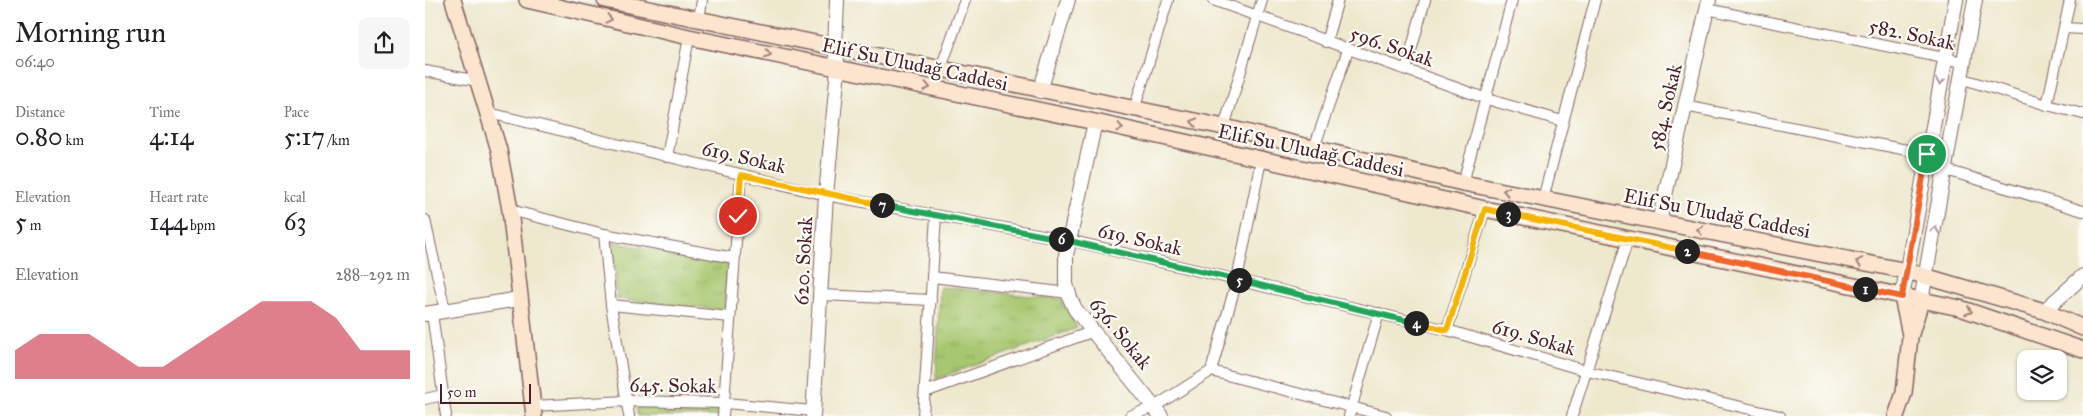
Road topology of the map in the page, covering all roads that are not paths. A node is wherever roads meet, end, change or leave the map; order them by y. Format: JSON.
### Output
{"nodes":[{"id":1,"x":453,"y":0,"type":"edge"},
{"id":2,"x":527,"y":0,"type":"edge"},
{"id":3,"x":605,"y":0,"type":"edge"},
{"id":4,"x":702,"y":0,"type":"edge"},
{"id":5,"x":837,"y":0,"type":"edge"},
{"id":6,"x":1068,"y":0,"type":"edge"},
{"id":7,"x":1168,"y":0,"type":"edge"},
{"id":8,"x":1213,"y":0,"type":"edge"},
{"id":9,"x":1262,"y":0,"type":"edge"},
{"id":10,"x":1337,"y":0,"type":"edge"},
{"id":11,"x":1425,"y":0,"type":"edge"},
{"id":12,"x":1512,"y":0,"type":"edge"},
{"id":13,"x":1595,"y":0,"type":"edge"},
{"id":14,"x":1956,"y":0,"type":"edge"},
{"id":15,"x":1975,"y":0,"type":"edge"},
{"id":16,"x":2070,"y":0,"type":"edge"},
{"id":17,"x":961,"y":1,"type":"edge"},
{"id":18,"x":1708,"y":5,"type":"edge"},
{"id":19,"x":1259,"y":17,"type":"junction"},
{"id":20,"x":699,"y":19,"type":"junction"},
{"id":21,"x":2064,"y":28,"type":"junction"},
{"id":22,"x":2083,"y":28,"type":"edge"},
{"id":23,"x":689,"y":37,"type":"junction"},
{"id":24,"x":1326,"y":42,"type":"junction"},
{"id":25,"x":835,"y":48,"type":"junction"},
{"id":26,"x":1348,"y":50,"type":"junction"},
{"id":27,"x":1944,"y":58,"type":"junction"},
{"id":28,"x":1963,"y":62,"type":"junction"},
{"id":29,"x":941,"y":68,"type":"junction"},
{"id":30,"x":838,"y":69,"type":"junction"},
{"id":31,"x":1406,"y":69,"type":"junction"},
{"id":32,"x":425,"y":71,"type":"edge"},
{"id":33,"x":1960,"y":78,"type":"junction"},
{"id":34,"x":478,"y":81,"type":"junction"},
{"id":35,"x":1041,"y":91,"type":"junction"},
{"id":36,"x":1487,"y":99,"type":"junction"},
{"id":37,"x":2047,"y":105,"type":"junction"},
{"id":38,"x":1685,"y":106,"type":"junction"},
{"id":39,"x":1134,"y":110,"type":"junction"},
{"id":40,"x":489,"y":113,"type":"junction"},
{"id":41,"x":2083,"y":114,"type":"edge"},
{"id":42,"x":1562,"y":121,"type":"junction"},
{"id":43,"x":1095,"y":122,"type":"junction"},
{"id":44,"x":1224,"y":128,"type":"junction"},
{"id":45,"x":1314,"y":148,"type":"junction"},
{"id":46,"x":1927,"y":154,"type":"junction"},
{"id":47,"x":667,"y":157,"type":"junction"},
{"id":48,"x":1261,"y":160,"type":"junction"},
{"id":49,"x":1946,"y":170,"type":"junction"},
{"id":50,"x":741,"y":175,"type":"junction"},
{"id":51,"x":1463,"y":183,"type":"junction"},
{"id":52,"x":827,"y":195,"type":"junction"},
{"id":53,"x":1543,"y":199,"type":"junction"},
{"id":54,"x":1485,"y":209,"type":"junction"},
{"id":55,"x":510,"y":210,"type":"junction"},
{"id":56,"x":2083,"y":211,"type":"edge"},
{"id":57,"x":936,"y":216,"type":"junction"},
{"id":58,"x":425,"y":220,"type":"edge"},
{"id":59,"x":1659,"y":222,"type":"junction"},
{"id":60,"x":604,"y":234,"type":"junction"},
{"id":61,"x":1628,"y":238,"type":"junction"},
{"id":62,"x":1069,"y":240,"type":"junction"},
{"id":63,"x":734,"y":258,"type":"junction"},
{"id":64,"x":1907,"y":271,"type":"junction"},
{"id":65,"x":2083,"y":276,"type":"edge"},
{"id":66,"x":932,"y":278,"type":"junction"},
{"id":67,"x":1926,"y":278,"type":"junction"},
{"id":68,"x":1237,"y":280,"type":"junction"},
{"id":69,"x":1069,"y":294,"type":"junction"},
{"id":70,"x":821,"y":295,"type":"junction"},
{"id":71,"x":1902,"y":297,"type":"junction"},
{"id":72,"x":519,"y":299,"type":"junction"},
{"id":73,"x":931,"y":300,"type":"junction"},
{"id":74,"x":1921,"y":301,"type":"junction"},
{"id":75,"x":611,"y":305,"type":"junction"},
{"id":76,"x":2044,"y":311,"type":"junction"},
{"id":77,"x":434,"y":312,"type":"edge"},
{"id":78,"x":1379,"y":314,"type":"junction"},
{"id":79,"x":730,"y":317,"type":"junction"},
{"id":80,"x":2083,"y":328,"type":"edge"},
{"id":81,"x":1447,"y":330,"type":"junction"},
{"id":82,"x":1093,"y":331,"type":"junction"},
{"id":83,"x":1910,"y":336,"type":"junction"},
{"id":84,"x":2083,"y":350,"type":"edge"},
{"id":85,"x":1211,"y":371,"type":"junction"},
{"id":86,"x":1587,"y":371,"type":"junction"},
{"id":87,"x":925,"y":392,"type":"junction"},
{"id":88,"x":443,"y":395,"type":"junction"},
{"id":89,"x":425,"y":399,"type":"edge"},
{"id":90,"x":627,"y":400,"type":"junction"},
{"id":91,"x":725,"y":403,"type":"junction"},
{"id":92,"x":533,"y":411,"type":"edge"},
{"id":93,"x":1158,"y":411,"type":"edge"},
{"id":94,"x":1350,"y":412,"type":"edge"},
{"id":95,"x":813,"y":414,"type":"edge"},
{"id":96,"x":445,"y":416,"type":"edge"},
{"id":97,"x":629,"y":416,"type":"edge"},
{"id":98,"x":723,"y":416,"type":"edge"},
{"id":99,"x":923,"y":416,"type":"edge"},
{"id":100,"x":1130,"y":416,"type":"edge"},
{"id":101,"x":1386,"y":416,"type":"edge"},
{"id":102,"x":1572,"y":416,"type":"edge"},
{"id":103,"x":1780,"y":416,"type":"edge"},
{"id":104,"x":1896,"y":416,"type":"edge"}],
"edges":[{"from":1,"to":34,"type":"main road"},
{"from":2,"to":23,"type":"main road","name":"Elif Su Uludağ Caddesi","one_way":true},
{"from":3,"to":20,"type":"main road","name":"Elif Su Uludağ Caddesi"},
{"from":4,"to":20,"type":"street"},
{"from":5,"to":25,"type":"street","name":"620. Sokak"},
{"from":6,"to":35,"type":"street"},
{"from":7,"to":39,"type":"street"},
{"from":8,"to":19,"type":"street","name":"596. Sokak"},
{"from":9,"to":19,"type":"street"},
{"from":10,"to":24,"type":"street"},
{"from":11,"to":31,"type":"street"},
{"from":12,"to":36,"type":"street"},
{"from":13,"to":42,"type":"street"},
{"from":14,"to":27,"type":"street"},
{"from":15,"to":28,"type":"street"},
{"from":16,"to":21,"type":"street"},
{"from":17,"to":29,"type":"street"},
{"from":18,"to":27,"type":"street","name":"582. Sokak"},
{"from":18,"to":38,"type":"street","name":"584. Sokak"},
{"from":19,"to":24,"type":"street","name":"596. Sokak"},
{"from":19,"to":44,"type":"street"},
{"from":20,"to":25,"type":"main road","name":"Elif Su Uludağ Caddesi"},
{"from":21,"to":22,"type":"street"},
{"from":21,"to":37,"type":"street"},
{"from":23,"to":30,"type":"main road","name":"Elif Su Uludağ Caddesi","one_way":true},
{"from":23,"to":47,"type":"street"},
{"from":24,"to":26,"type":"street","name":"596. Sokak"},
{"from":25,"to":29,"type":"main road","name":"Elif Su Uludağ Caddesi"},
{"from":25,"to":30,"type":"street","name":"620. Sokak"},
{"from":26,"to":31,"type":"street","name":"596. Sokak"},
{"from":26,"to":45,"type":"street"},
{"from":27,"to":28,"type":"street","name":"582. Sokak"},
{"from":27,"to":46,"type":"street","one_way":true},
{"from":28,"to":33,"type":"street"},
{"from":29,"to":35,"type":"main road","name":"Elif Su Uludağ Caddesi"},
{"from":30,"to":43,"type":"main road","name":"Elif Su Uludağ Caddesi","one_way":true},
{"from":30,"to":52,"type":"street","name":"620. Sokak"},
{"from":31,"to":36,"type":"street","name":"596. Sokak"},
{"from":32,"to":34,"type":"street"},
{"from":33,"to":37,"type":"street"},
{"from":33,"to":49,"type":"street"},
{"from":34,"to":40,"type":"main road"},
{"from":35,"to":39,"type":"main road","name":"Elif Su Uludağ Caddesi"},
{"from":36,"to":42,"type":"street","name":"596. Sokak"},
{"from":36,"to":51,"type":"street"},
{"from":37,"to":41,"type":"street"},
{"from":38,"to":46,"type":"street"},
{"from":38,"to":59,"type":"street","name":"584. Sokak"},
{"from":44,"to":39,"type":"main road","name":"Elif Su Uludağ Caddesi","one_way":true},
{"from":40,"to":47,"type":"street","name":"619. Sokak"},
{"from":40,"to":55,"type":"main road"},
{"from":42,"to":53,"type":"street"},
{"from":43,"to":48,"type":"main road","name":"Elif Su Uludağ Caddesi","one_way":true},
{"from":43,"to":62,"type":"street","name":"636. Sokak"},
{"from":44,"to":45,"type":"main road","name":"Elif Su Uludağ Caddesi"},
{"from":45,"to":51,"type":"main road","name":"Elif Su Uludağ Caddesi"},
{"from":46,"to":64,"type":"street"},
{"from":47,"to":50,"type":"street","name":"619. Sokak"},
{"from":48,"to":54,"type":"main road","name":"Elif Su Uludağ Caddesi"},
{"from":48,"to":68,"type":"street"},
{"from":49,"to":56,"type":"street"},
{"from":67,"to":49,"type":"street","one_way":true},
{"from":50,"to":52,"type":"street","name":"619. Sokak"},
{"from":50,"to":63,"type":"street"},
{"from":53,"to":51,"type":"main road","name":"Elif Su Uludağ Caddesi","one_way":true},
{"from":52,"to":57,"type":"street","name":"619. Sokak"},
{"from":52,"to":70,"type":"street","name":"620. Sokak"},
{"from":53,"to":59,"type":"main road","name":"Elif Su Uludağ Caddesi"},
{"from":54,"to":61,"type":"main road","name":"Elif Su Uludağ Caddesi"},
{"from":54,"to":81,"type":"street"},
{"from":55,"to":60,"type":"street"},
{"from":55,"to":72,"type":"main road"},
{"from":57,"to":62,"type":"street","name":"619. Sokak"},
{"from":57,"to":66,"type":"street"},
{"from":58,"to":77,"type":"street"},
{"from":64,"to":59,"type":"main road","name":"Elif Su Uludağ Caddesi","one_way":true},
{"from":60,"to":63,"type":"street"},
{"from":60,"to":75,"type":"street"},
{"from":61,"to":71,"type":"main road","name":"Elif Su Uludağ Caddesi"},
{"from":61,"to":86,"type":"street"},
{"from":62,"to":68,"type":"street","name":"619. Sokak"},
{"from":62,"to":69,"type":"street","name":"636. Sokak"},
{"from":63,"to":79,"type":"street"},
{"from":64,"to":67,"type":"main road","name":"Elif Su Uludağ Caddesi"},
{"from":64,"to":71,"type":"street"},
{"from":65,"to":76,"type":"street"},
{"from":66,"to":69,"type":"street"},
{"from":66,"to":73,"type":"street"},
{"from":67,"to":74,"type":"street"},
{"from":67,"to":76,"type":"main road","name":"Elif Su Uludağ Caddesi"},
{"from":68,"to":78,"type":"street","name":"619. Sokak"},
{"from":68,"to":85,"type":"street"},
{"from":69,"to":82,"type":"street","name":"636. Sokak"},
{"from":70,"to":73,"type":"street"},
{"from":70,"to":95,"type":"street","name":"620. Sokak"},
{"from":71,"to":74,"type":"main road","name":"Elif Su Uludağ Caddesi"},
{"from":71,"to":83,"type":"main road"},
{"from":72,"to":77,"type":"street"},
{"from":72,"to":92,"type":"main road"},
{"from":73,"to":87,"type":"street"},
{"from":74,"to":83,"type":"main road"},
{"from":74,"to":84,"type":"main road","name":"Elif Su Uludağ Caddesi","one_way":true},
{"from":75,"to":79,"type":"street"},
{"from":75,"to":90,"type":"street"},
{"from":76,"to":80,"type":"main road","name":"Elif Su Uludağ Caddesi"},
{"from":77,"to":88,"type":"street"},
{"from":78,"to":81,"type":"street","name":"619. Sokak"},
{"from":78,"to":94,"type":"street"},
{"from":79,"to":91,"type":"street"},
{"from":81,"to":86,"type":"street","name":"619. Sokak"},
{"from":82,"to":87,"type":"street"},
{"from":82,"to":93,"type":"street","name":"636. Sokak"},
{"from":83,"to":104,"type":"main road"},
{"from":85,"to":93,"type":"street"},
{"from":85,"to":94,"type":"street"},
{"from":86,"to":102,"type":"street"},
{"from":86,"to":103,"type":"street","name":"619. Sokak"},
{"from":87,"to":99,"type":"street"},
{"from":88,"to":89,"type":"street"},
{"from":88,"to":96,"type":"street"},
{"from":90,"to":91,"type":"street","name":"645. Sokak"},
{"from":90,"to":92,"type":"street","name":"645. Sokak"},
{"from":90,"to":97,"type":"street"},
{"from":91,"to":95,"type":"street","name":"645. Sokak"},
{"from":91,"to":98,"type":"street"},
{"from":93,"to":100,"type":"street"},
{"from":94,"to":101,"type":"street"}]}
